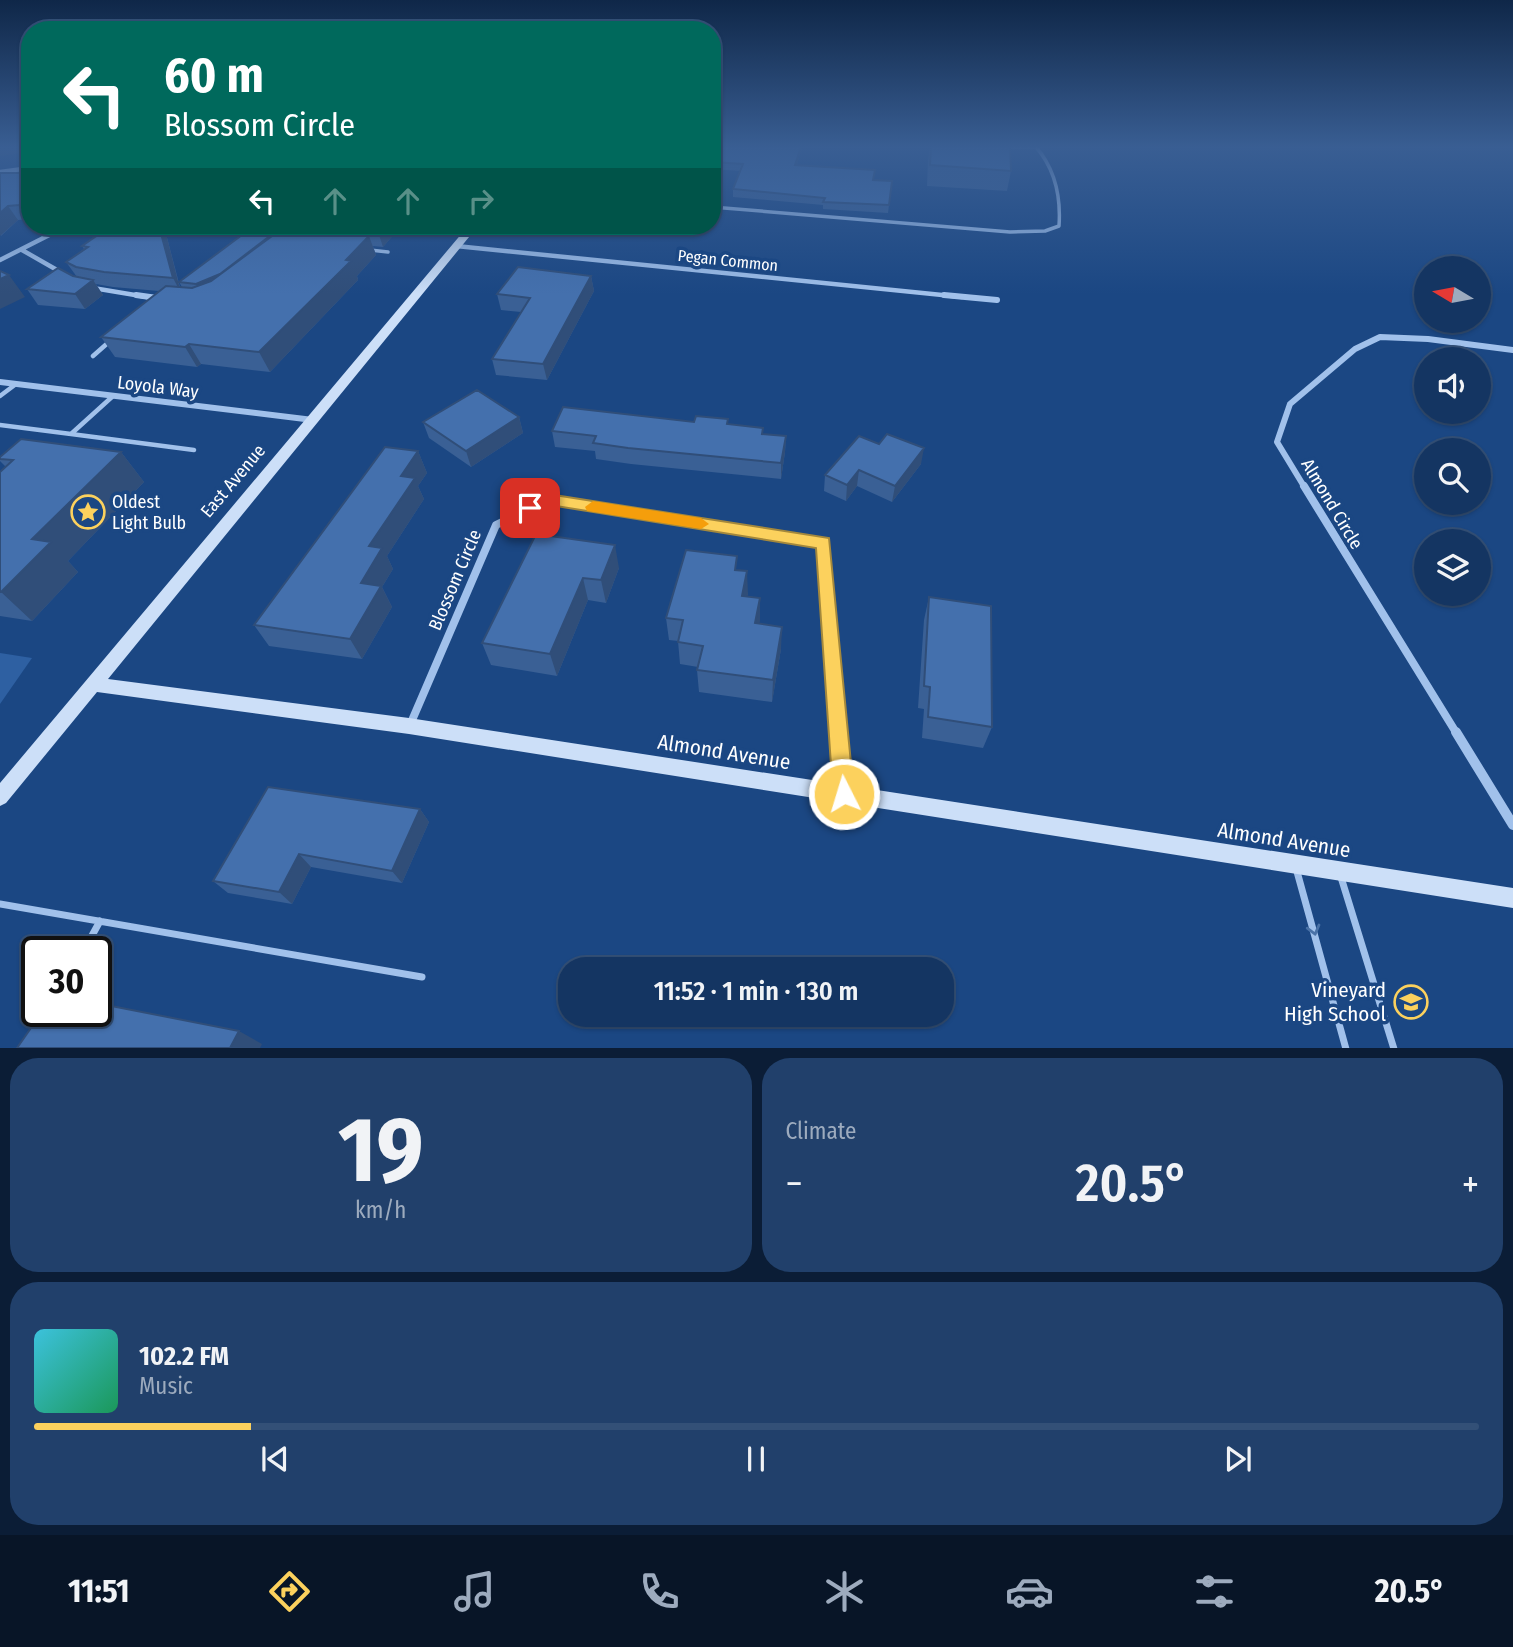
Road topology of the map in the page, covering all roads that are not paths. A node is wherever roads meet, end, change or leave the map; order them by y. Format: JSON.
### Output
{"nodes":[{"id":1,"x":1058,"y":196,"type":"edge"},
{"id":2,"x":721,"y":208,"type":"edge"},
{"id":3,"x":50,"y":235,"type":"edge"},
{"id":4,"x":298,"y":235,"type":"edge"},
{"id":5,"x":465,"y":235,"type":"edge"},
{"id":6,"x":289,"y":242,"type":"edge"},
{"id":7,"x":456,"y":246,"type":"junction"},
{"id":8,"x":22,"y":250,"type":"junction"},
{"id":9,"x":363,"y":250,"type":"edge"},
{"id":10,"x":388,"y":252,"type":"dead end"},
{"id":11,"x":0,"y":260,"type":"edge"},
{"id":12,"x":74,"y":280,"type":"edge"},
{"id":13,"x":84,"y":286,"type":"edge"},
{"id":14,"x":161,"y":299,"type":"joint"},
{"id":15,"x":997,"y":300,"type":"dead end"},
{"id":16,"x":151,"y":307,"type":"edge"},
{"id":17,"x":112,"y":340,"type":"edge"},
{"id":18,"x":1513,"y":350,"type":"edge"},
{"id":19,"x":93,"y":356,"type":"dead end"},
{"id":20,"x":0,"y":382,"type":"edge"},
{"id":21,"x":16,"y":384,"type":"junction"},
{"id":22,"x":0,"y":396,"type":"edge"},
{"id":23,"x":113,"y":396,"type":"junction"},
{"id":24,"x":313,"y":420,"type":"junction"},
{"id":25,"x":0,"y":425,"type":"edge"},
{"id":26,"x":71,"y":434,"type":"junction"},
{"id":27,"x":194,"y":450,"type":"dead end"},
{"id":28,"x":93,"y":684,"type":"junction"},
{"id":29,"x":410,"y":726,"type":"junction"},
{"id":30,"x":844,"y":794,"type":"junction"},
{"id":31,"x":0,"y":797,"type":"edge"},
{"id":32,"x":1513,"y":825,"type":"edge"},
{"id":33,"x":1295,"y":865,"type":"junction"},
{"id":34,"x":1339,"y":871,"type":"junction"},
{"id":35,"x":1513,"y":898,"type":"edge"},
{"id":36,"x":0,"y":904,"type":"edge"},
{"id":37,"x":100,"y":922,"type":"junction"},
{"id":38,"x":92,"y":936,"type":"edge"},
{"id":39,"x":422,"y":977,"type":"dead end"},
{"id":40,"x":1346,"y":1048,"type":"edge"},
{"id":41,"x":1394,"y":1048,"type":"edge"}],
"edges":[{"from":1,"to":2,"type":"lane"},
{"from":3,"to":8,"type":"street"},
{"from":4,"to":6,"type":"street"},
{"from":5,"to":7,"type":"street","name":"East Avenue"},
{"from":7,"to":15,"type":"street","name":"Pegan Common"},
{"from":7,"to":24,"type":"street","name":"East Avenue"},
{"from":8,"to":11,"type":"street"},
{"from":8,"to":12,"type":"street"},
{"from":9,"to":10,"type":"lane"},
{"from":13,"to":14,"type":"street"},
{"from":14,"to":16,"type":"lane"},
{"from":17,"to":19,"type":"lane"},
{"from":18,"to":32,"type":"street","name":"Almond Circle"},
{"from":20,"to":21,"type":"street","name":"Loyola Way"},
{"from":21,"to":22,"type":"lane"},
{"from":21,"to":23,"type":"street","name":"Loyola Way"},
{"from":23,"to":24,"type":"street","name":"Loyola Way"},
{"from":23,"to":26,"type":"lane"},
{"from":24,"to":28,"type":"street","name":"East Avenue"},
{"from":25,"to":26,"type":"lane"},
{"from":26,"to":27,"type":"lane"},
{"from":28,"to":29,"type":"street","name":"Almond Avenue"},
{"from":28,"to":31,"type":"street","name":"East Avenue"},
{"from":29,"to":30,"type":"street","name":"Almond Avenue"},
{"from":29,"to":30,"type":"street","name":"Blossom Circle"},
{"from":30,"to":33,"type":"street","name":"Almond Avenue"},
{"from":33,"to":34,"type":"street","name":"Almond Avenue"},
{"from":33,"to":40,"type":"lane","one_way":true},
{"from":34,"to":35,"type":"street","name":"Almond Avenue"},
{"from":34,"to":41,"type":"lane"},
{"from":36,"to":37,"type":"lane"},
{"from":37,"to":38,"type":"lane"},
{"from":37,"to":39,"type":"lane"}]}
